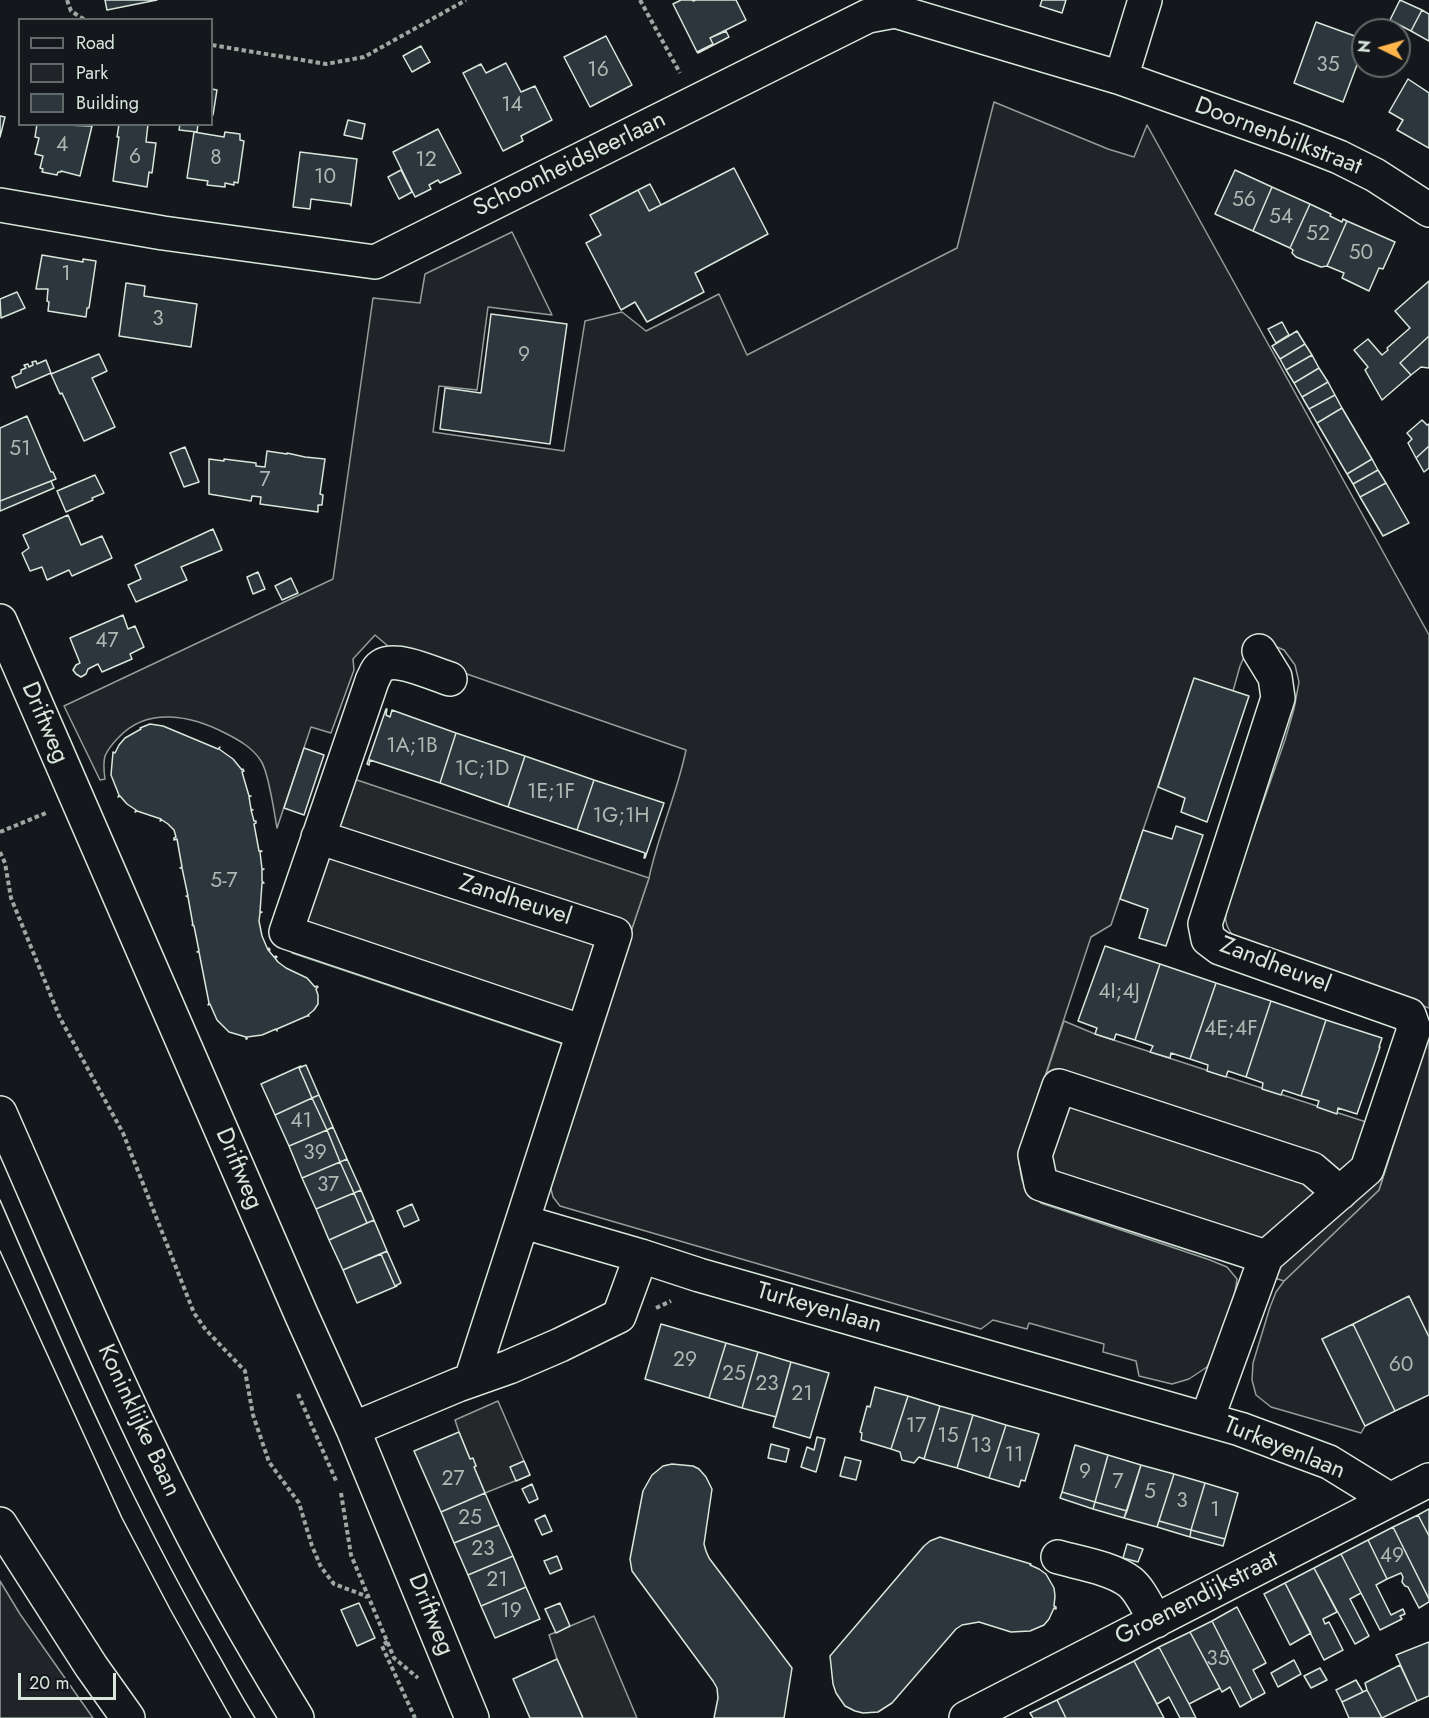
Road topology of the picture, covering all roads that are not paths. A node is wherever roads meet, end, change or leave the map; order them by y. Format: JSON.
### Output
{"nodes":[{"id":1,"x":1145,"y":0,"type":"edge"},
{"id":2,"x":1121,"y":78,"type":"junction"},
{"id":3,"x":0,"y":205,"type":"edge"},
{"id":4,"x":1429,"y":210,"type":"edge"},
{"id":5,"x":0,"y":621,"type":"edge"},
{"id":6,"x":1259,"y":651,"type":"dead end"},
{"id":7,"x":450,"y":679,"type":"dead end"},
{"id":8,"x":318,"y":837,"type":"junction"},
{"id":9,"x":584,"y":1032,"type":"junction"},
{"id":10,"x":0,"y":1113,"type":"edge"},
{"id":11,"x":1340,"y":1193,"type":"junction"},
{"id":12,"x":524,"y":1222,"type":"junction"},
{"id":13,"x":641,"y":1256,"type":"junction"},
{"id":14,"x":1266,"y":1257,"type":"junction"},
{"id":15,"x":471,"y":1380,"type":"junction"},
{"id":16,"x":1206,"y":1419,"type":"junction"},
{"id":17,"x":353,"y":1429,"type":"junction"},
{"id":18,"x":1429,"y":1480,"type":"edge"},
{"id":19,"x":1389,"y":1499,"type":"junction"},
{"id":20,"x":0,"y":1524,"type":"edge"},
{"id":21,"x":1058,"y":1557,"type":"dead end"},
{"id":22,"x":1156,"y":1622,"type":"junction"},
{"id":23,"x":129,"y":1718,"type":"edge"},
{"id":24,"x":297,"y":1718,"type":"edge"},
{"id":25,"x":472,"y":1718,"type":"edge"},
{"id":26,"x":966,"y":1718,"type":"edge"}],
"edges":[{"from":1,"to":2,"type":"street"},
{"from":2,"to":3,"type":"street","name":"Schoonheidsleerlaan"},
{"from":2,"to":4,"type":"street","name":"Doornenbilkstraat"},
{"from":5,"to":17,"type":"street","name":"Driftweg"},
{"from":6,"to":11,"type":"street","name":"Zandheuvel"},
{"from":7,"to":8,"type":"street"},
{"from":8,"to":9,"type":"street"},
{"from":8,"to":9,"type":"street","name":"Zandheuvel"},
{"from":9,"to":12,"type":"street","name":"Zandheuvel"},
{"from":10,"to":24,"type":"street","name":"Koninklijke Baan"},
{"from":11,"to":14,"type":"street","name":"Zandheuvel"},
{"from":11,"to":14,"type":"street"},
{"from":12,"to":13,"type":"street","name":"Turkeyenlaan"},
{"from":12,"to":15,"type":"street"},
{"from":13,"to":15,"type":"street"},
{"from":13,"to":16,"type":"street","name":"Turkeyenlaan"},
{"from":14,"to":16,"type":"street","name":"Zandheuvel"},
{"from":15,"to":17,"type":"street"},
{"from":16,"to":19,"type":"street","name":"Turkeyenlaan"},
{"from":17,"to":25,"type":"street","name":"Driftweg"},
{"from":18,"to":19,"type":"street","name":"Groenendijkstraat"},
{"from":19,"to":22,"type":"street","name":"Groenendijkstraat"},
{"from":20,"to":23,"type":"street"},
{"from":21,"to":22,"type":"street"},
{"from":22,"to":26,"type":"street","name":"Groenendijkstraat"}]}
